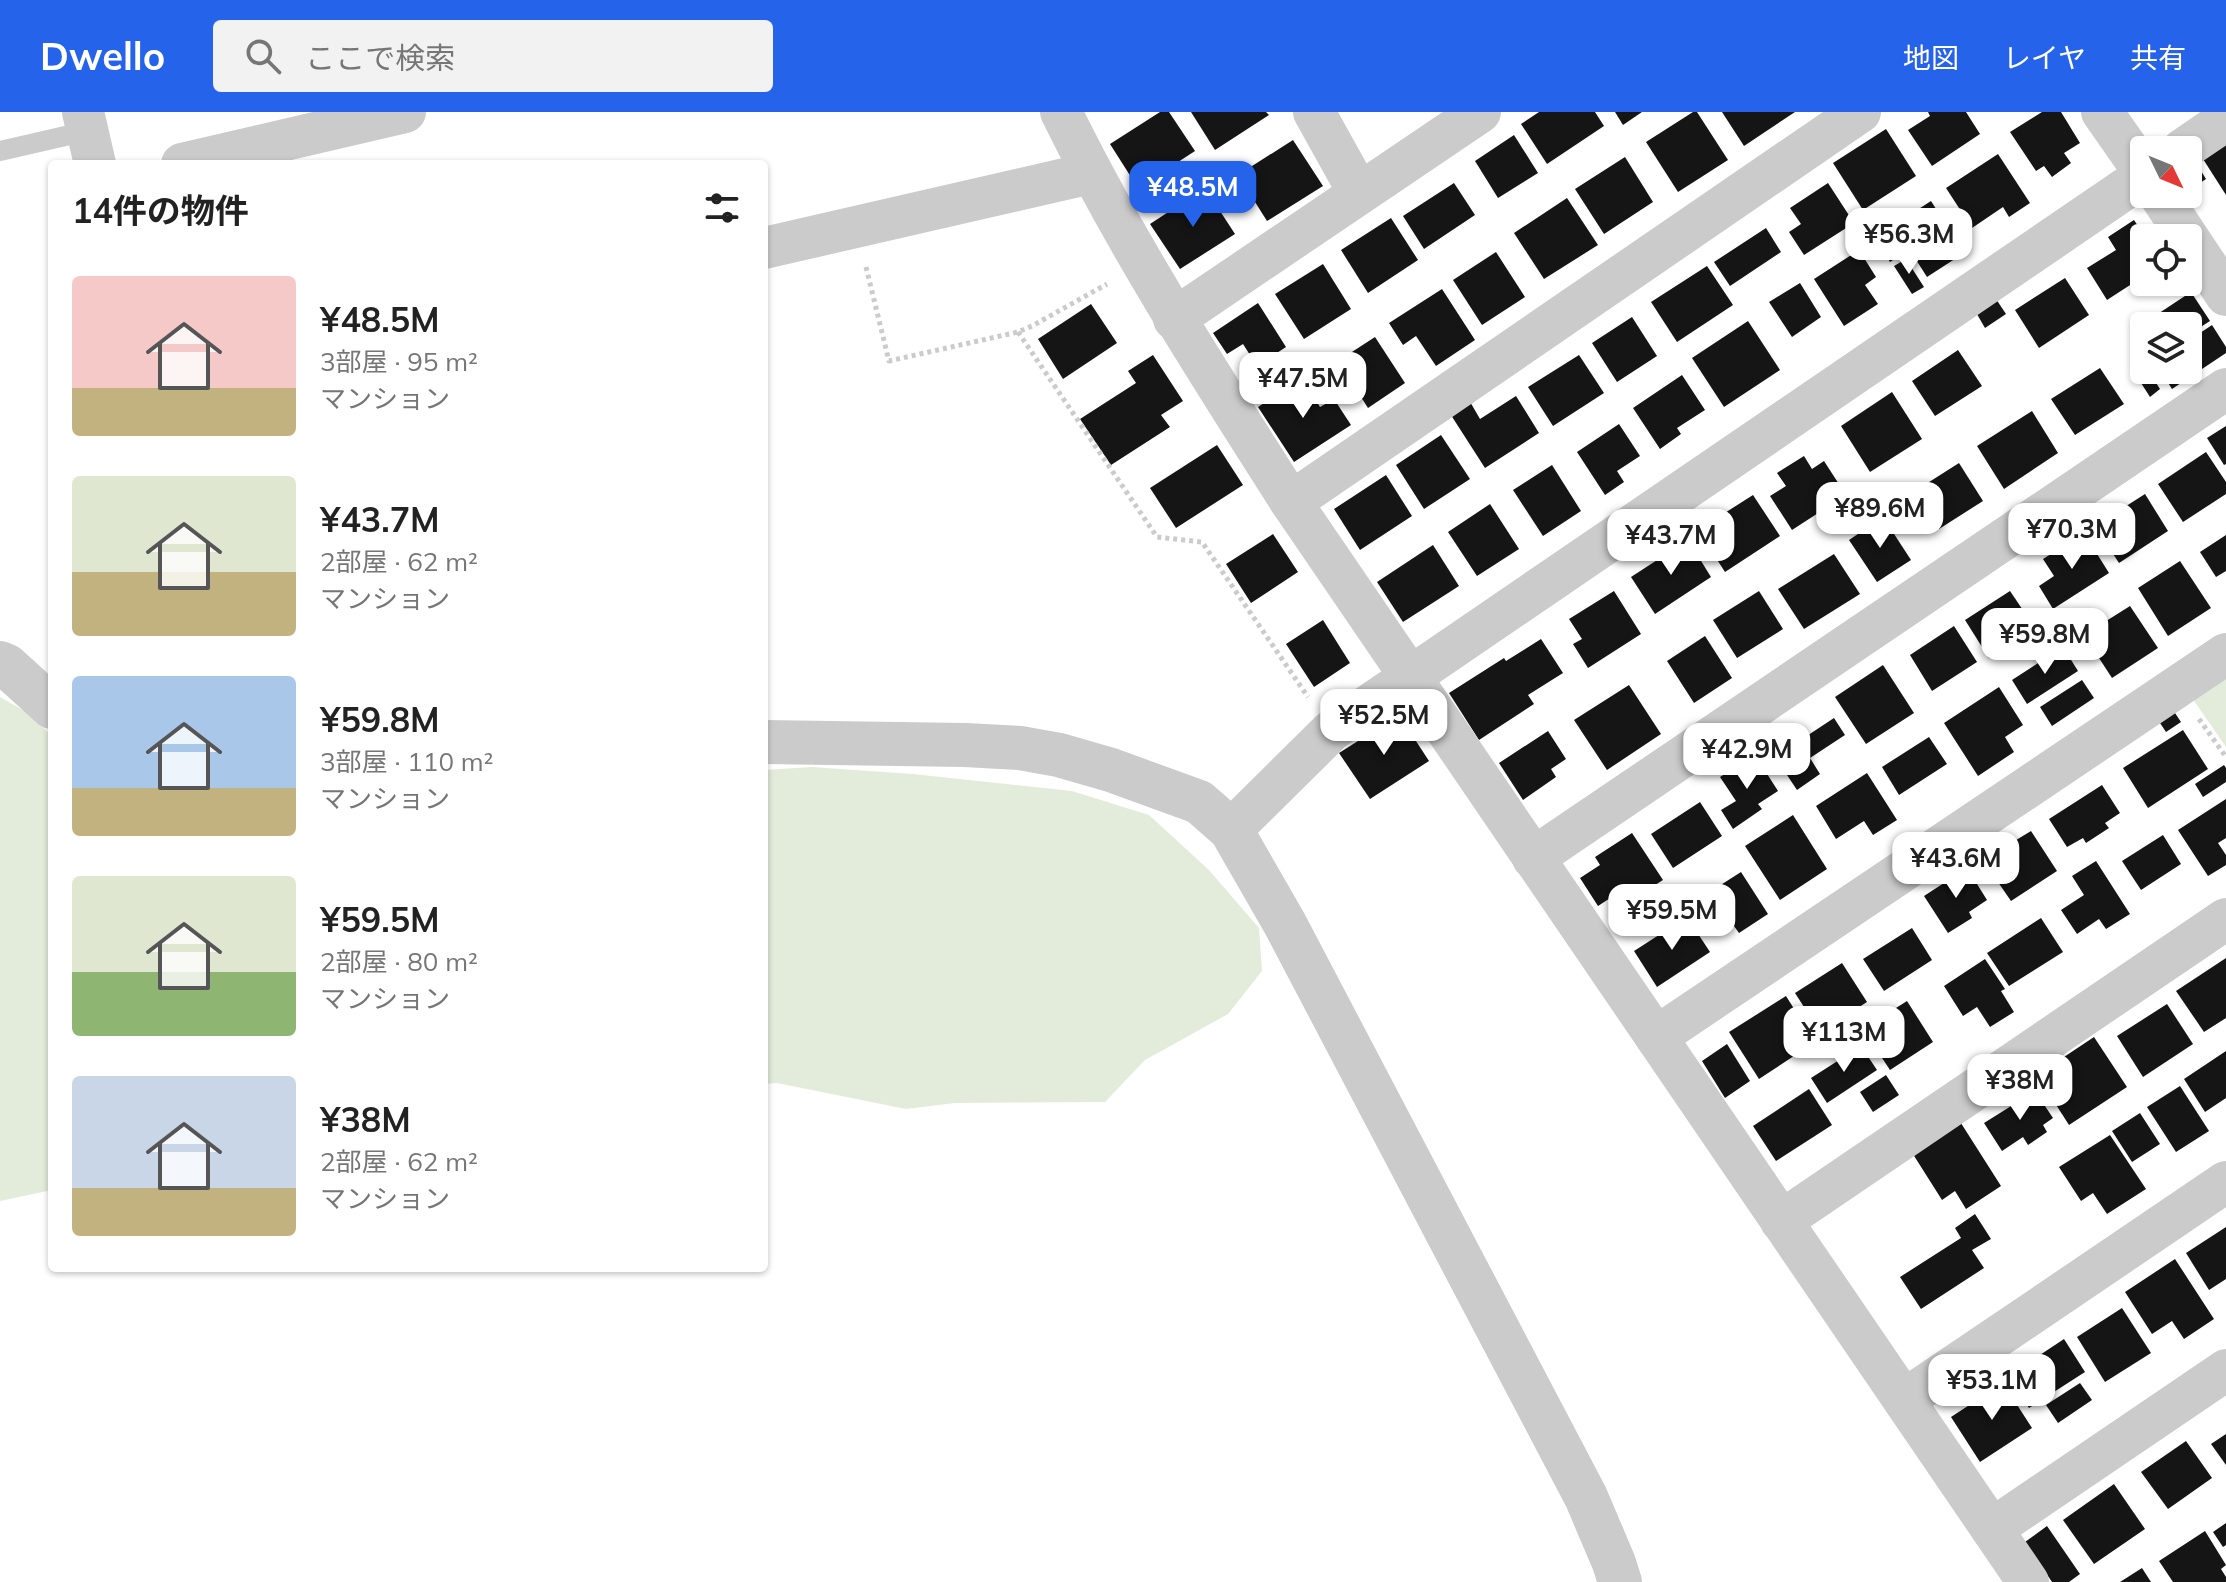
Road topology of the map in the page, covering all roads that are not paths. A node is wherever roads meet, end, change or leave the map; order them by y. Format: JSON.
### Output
{"nodes":[{"id":1,"x":405,"y":112,"type":"edge"},
{"id":2,"x":1061,"y":112,"type":"edge"},
{"id":3,"x":1314,"y":112,"type":"edge"},
{"id":4,"x":1480,"y":112,"type":"edge"},
{"id":5,"x":1860,"y":112,"type":"edge"},
{"id":6,"x":2102,"y":112,"type":"edge"},
{"id":7,"x":2226,"y":120,"type":"edge"},
{"id":8,"x":88,"y":136,"type":"edge"},
{"id":9,"x":2202,"y":136,"type":"edge"},
{"id":10,"x":0,"y":151,"type":"edge"},
{"id":11,"x":2130,"y":153,"type":"edge"},
{"id":12,"x":199,"y":160,"type":"edge"},
{"id":13,"x":1091,"y":173,"type":"junction"},
{"id":14,"x":2130,"y":184,"type":"edge"},
{"id":15,"x":1359,"y":193,"type":"junction"},
{"id":16,"x":2168,"y":208,"type":"edge"},
{"id":17,"x":768,"y":247,"type":"edge"},
{"id":18,"x":2226,"y":295,"type":"edge"},
{"id":19,"x":1174,"y":319,"type":"junction"},
{"id":20,"x":2226,"y":389,"type":"edge"},
{"id":21,"x":1291,"y":502,"type":"junction"},
{"id":22,"x":2226,"y":654,"type":"edge"},
{"id":23,"x":0,"y":663,"type":"edge"},
{"id":24,"x":1410,"y":677,"type":"junction"},
{"id":25,"x":48,"y":703,"type":"edge"},
{"id":26,"x":768,"y":742,"type":"edge"},
{"id":27,"x":1231,"y":830,"type":"junction"},
{"id":28,"x":1533,"y":858,"type":"junction"},
{"id":29,"x":2226,"y":919,"type":"edge"},
{"id":30,"x":1656,"y":1037,"type":"junction"},
{"id":31,"x":2226,"y":1182,"type":"edge"},
{"id":32,"x":1781,"y":1221,"type":"junction"},
{"id":33,"x":2226,"y":1370,"type":"edge"},
{"id":34,"x":1904,"y":1400,"type":"junction"},
{"id":35,"x":1992,"y":1529,"type":"junction"},
{"id":36,"x":1620,"y":1582,"type":"edge"},
{"id":37,"x":2028,"y":1582,"type":"edge"}],
"edges":[{"from":1,"to":12,"type":"street"},
{"from":2,"to":13,"type":"street"},
{"from":3,"to":15,"type":"street"},
{"from":4,"to":15,"type":"street"},
{"from":5,"to":21,"type":"street"},
{"from":6,"to":11,"type":"street"},
{"from":7,"to":9,"type":"street"},
{"from":8,"to":10,"type":"lane"},
{"from":13,"to":17,"type":"street"},
{"from":13,"to":19,"type":"street"},
{"from":14,"to":24,"type":"street"},
{"from":15,"to":19,"type":"street"},
{"from":16,"to":18,"type":"street"},
{"from":19,"to":21,"type":"street"},
{"from":20,"to":28,"type":"street"},
{"from":21,"to":24,"type":"street"},
{"from":22,"to":30,"type":"street"},
{"from":23,"to":25,"type":"street"},
{"from":24,"to":27,"type":"street"},
{"from":24,"to":28,"type":"street"},
{"from":26,"to":27,"type":"street"},
{"from":27,"to":36,"type":"street"},
{"from":28,"to":30,"type":"street"},
{"from":29,"to":32,"type":"street"},
{"from":30,"to":32,"type":"street"},
{"from":31,"to":34,"type":"street"},
{"from":32,"to":34,"type":"street"},
{"from":33,"to":35,"type":"street"},
{"from":34,"to":35,"type":"street"},
{"from":35,"to":37,"type":"street"}]}
